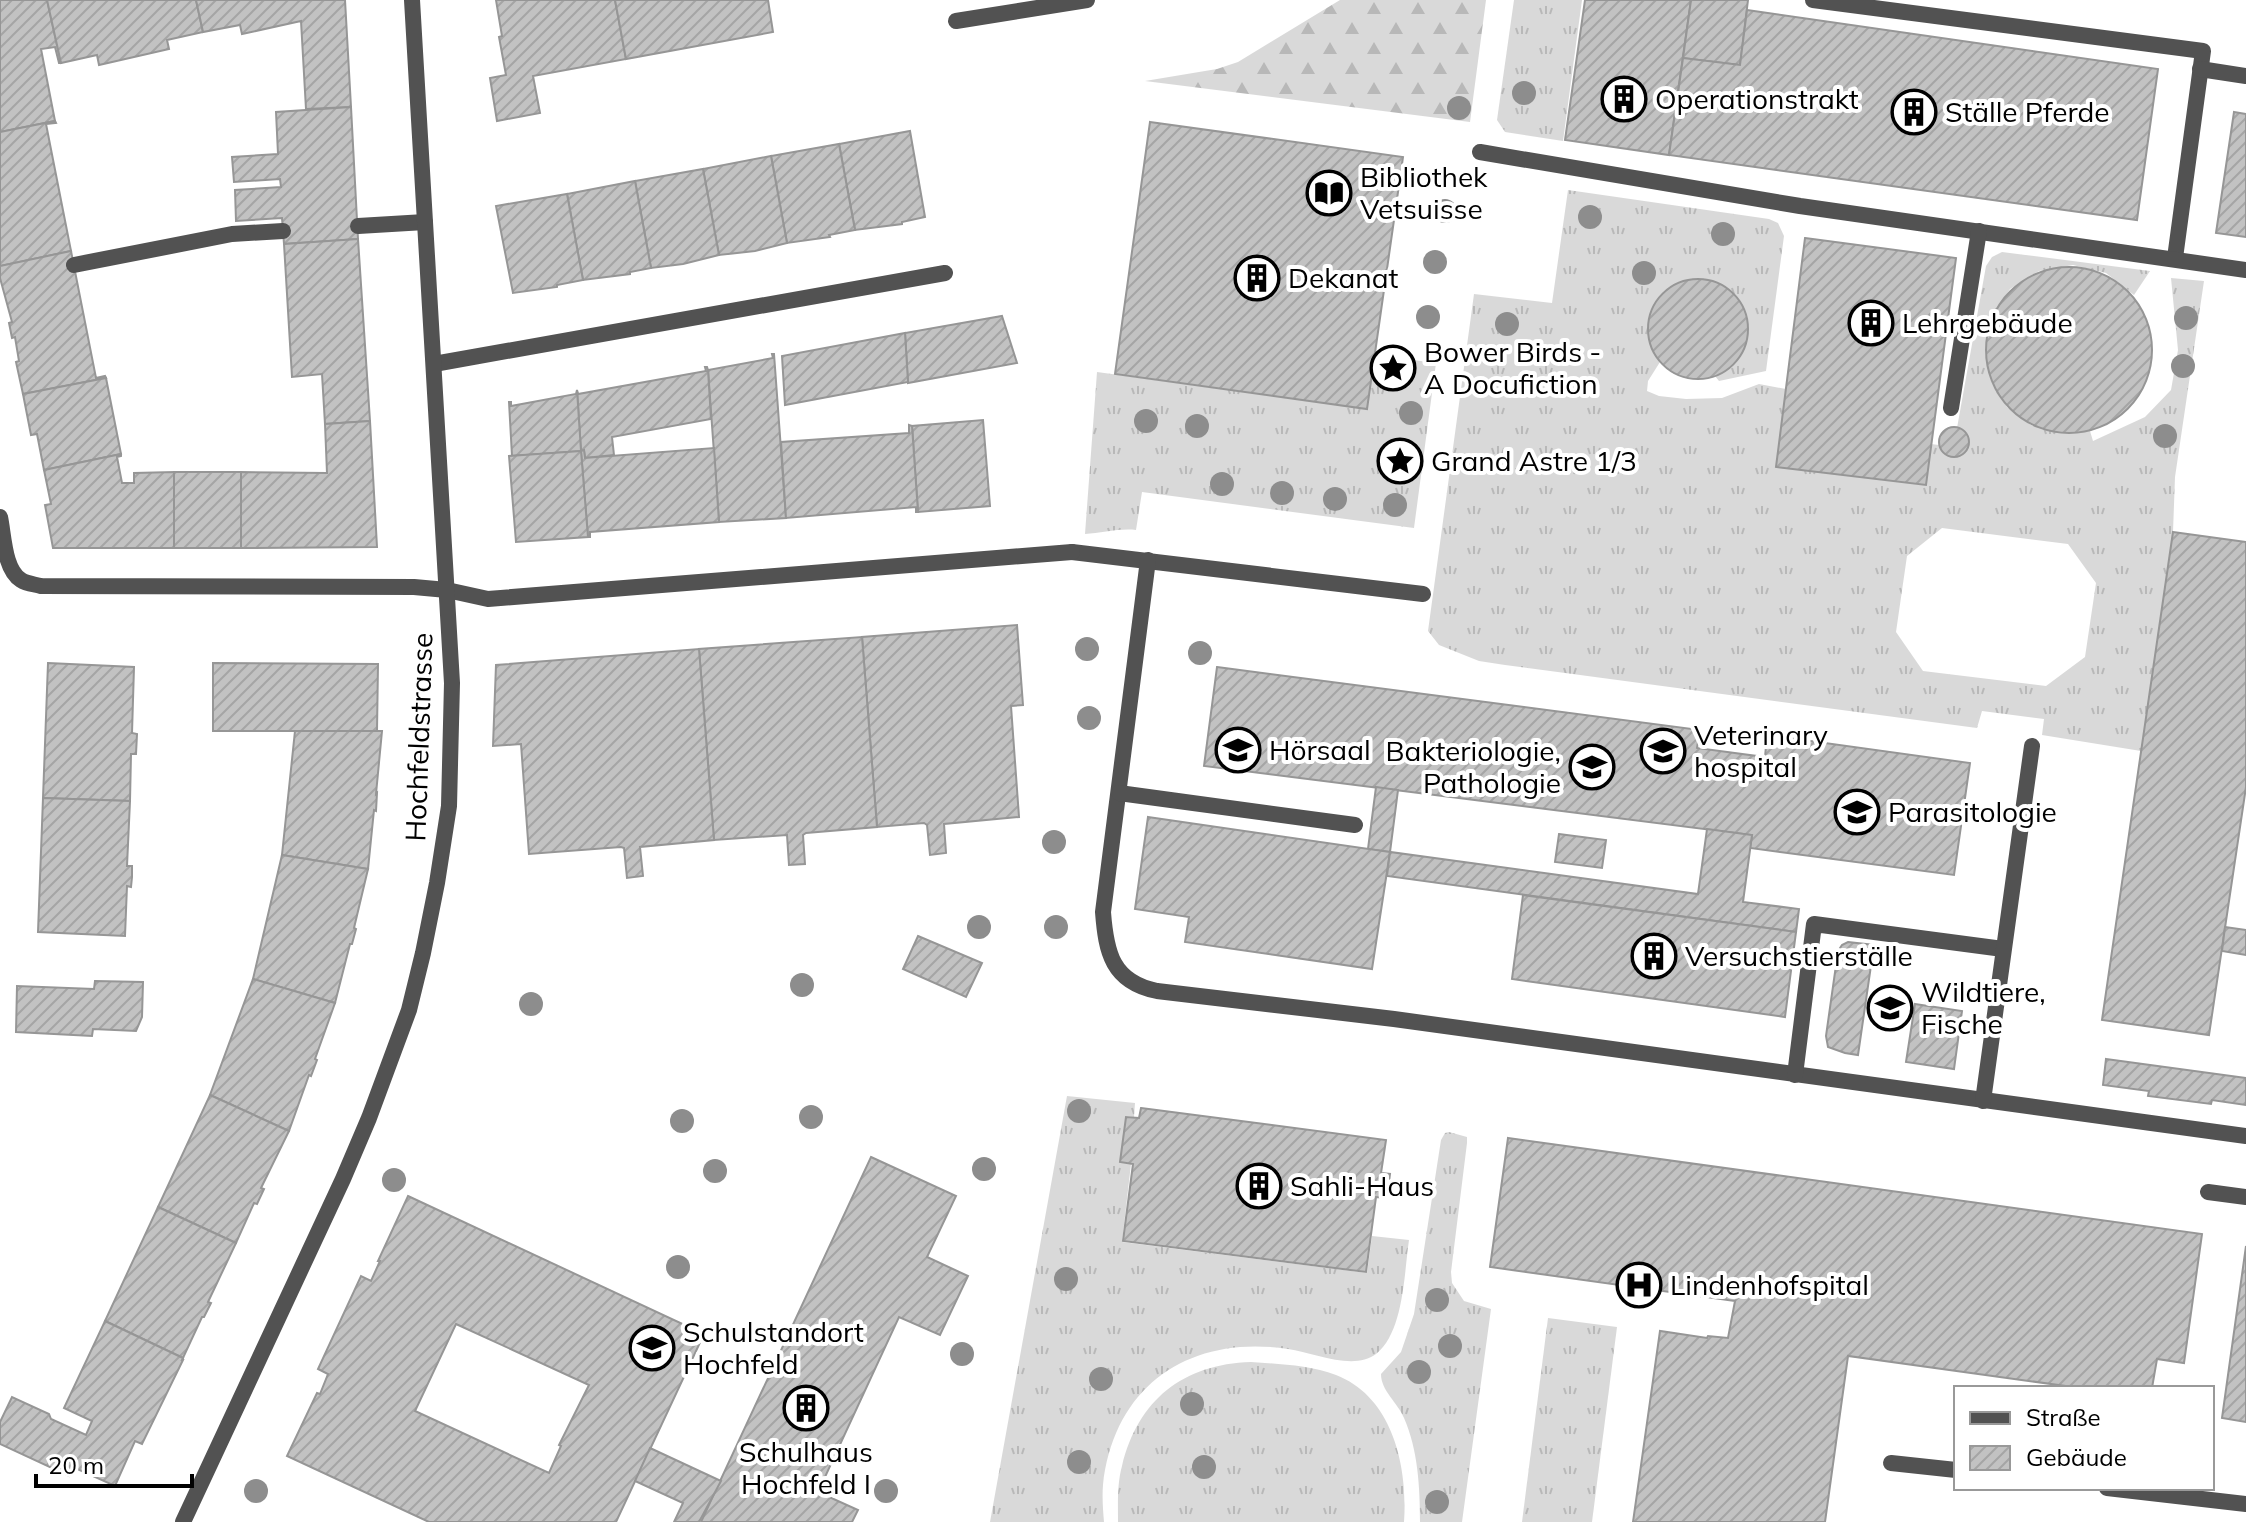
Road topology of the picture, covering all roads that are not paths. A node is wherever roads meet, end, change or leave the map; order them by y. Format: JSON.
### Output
{"nodes":[{"id":1,"x":412,"y":0,"type":"edge"},
{"id":2,"x":1087,"y":0,"type":"edge"},
{"id":3,"x":1813,"y":0,"type":"edge"},
{"id":4,"x":956,"y":21,"type":"dead end"},
{"id":5,"x":2200,"y":69,"type":"junction"},
{"id":6,"x":2246,"y":76,"type":"edge"},
{"id":7,"x":1480,"y":152,"type":"dead end"},
{"id":8,"x":425,"y":222,"type":"junction"},
{"id":9,"x":358,"y":226,"type":"dead end"},
{"id":10,"x":283,"y":231,"type":"dead end"},
{"id":11,"x":1979,"y":231,"type":"junction"},
{"id":12,"x":2175,"y":258,"type":"junction"},
{"id":13,"x":74,"y":265,"type":"dead end"},
{"id":14,"x":2246,"y":270,"type":"edge"},
{"id":15,"x":945,"y":273,"type":"dead end"},
{"id":16,"x":434,"y":364,"type":"junction"},
{"id":17,"x":1951,"y":408,"type":"dead end"},
{"id":18,"x":0,"y":517,"type":"edge"},
{"id":19,"x":1148,"y":560,"type":"junction"},
{"id":20,"x":447,"y":590,"type":"junction"},
{"id":21,"x":1423,"y":594,"type":"dead end"},
{"id":22,"x":2032,"y":746,"type":"dead end"},
{"id":23,"x":1119,"y":793,"type":"junction"},
{"id":24,"x":1355,"y":825,"type":"dead end"},
{"id":25,"x":2003,"y":949,"type":"junction"},
{"id":26,"x":1795,"y":1075,"type":"junction"},
{"id":27,"x":1983,"y":1101,"type":"junction"},
{"id":28,"x":2246,"y":1136,"type":"edge"},
{"id":29,"x":2208,"y":1192,"type":"dead end"},
{"id":30,"x":2246,"y":1197,"type":"edge"},
{"id":31,"x":1891,"y":1463,"type":"dead end"},
{"id":32,"x":1954,"y":1470,"type":"edge"},
{"id":33,"x":2124,"y":1490,"type":"edge"},
{"id":34,"x":2246,"y":1504,"type":"edge"},
{"id":35,"x":183,"y":1522,"type":"edge"}],
"edges":[{"from":1,"to":8,"type":"street","name":"Hochfeldstrasse"},
{"from":2,"to":4,"type":"street"},
{"from":3,"to":5,"type":"street"},
{"from":5,"to":6,"type":"street"},
{"from":5,"to":12,"type":"street"},
{"from":7,"to":11,"type":"street"},
{"from":8,"to":9,"type":"street"},
{"from":8,"to":16,"type":"street","name":"Hochfeldstrasse"},
{"from":10,"to":13,"type":"street"},
{"from":11,"to":12,"type":"street"},
{"from":11,"to":17,"type":"street"},
{"from":12,"to":14,"type":"street"},
{"from":15,"to":16,"type":"street"},
{"from":16,"to":20,"type":"street","name":"Hochfeldstrasse"},
{"from":18,"to":20,"type":"street"},
{"from":19,"to":20,"type":"street"},
{"from":19,"to":21,"type":"street"},
{"from":19,"to":23,"type":"street"},
{"from":20,"to":35,"type":"street","name":"Hochfeldstrasse"},
{"from":22,"to":25,"type":"street"},
{"from":23,"to":24,"type":"street"},
{"from":23,"to":26,"type":"street"},
{"from":25,"to":26,"type":"street"},
{"from":25,"to":27,"type":"street"},
{"from":26,"to":27,"type":"street"},
{"from":27,"to":28,"type":"street"},
{"from":29,"to":30,"type":"street"},
{"from":31,"to":32,"type":"street"},
{"from":33,"to":34,"type":"street"}]}
